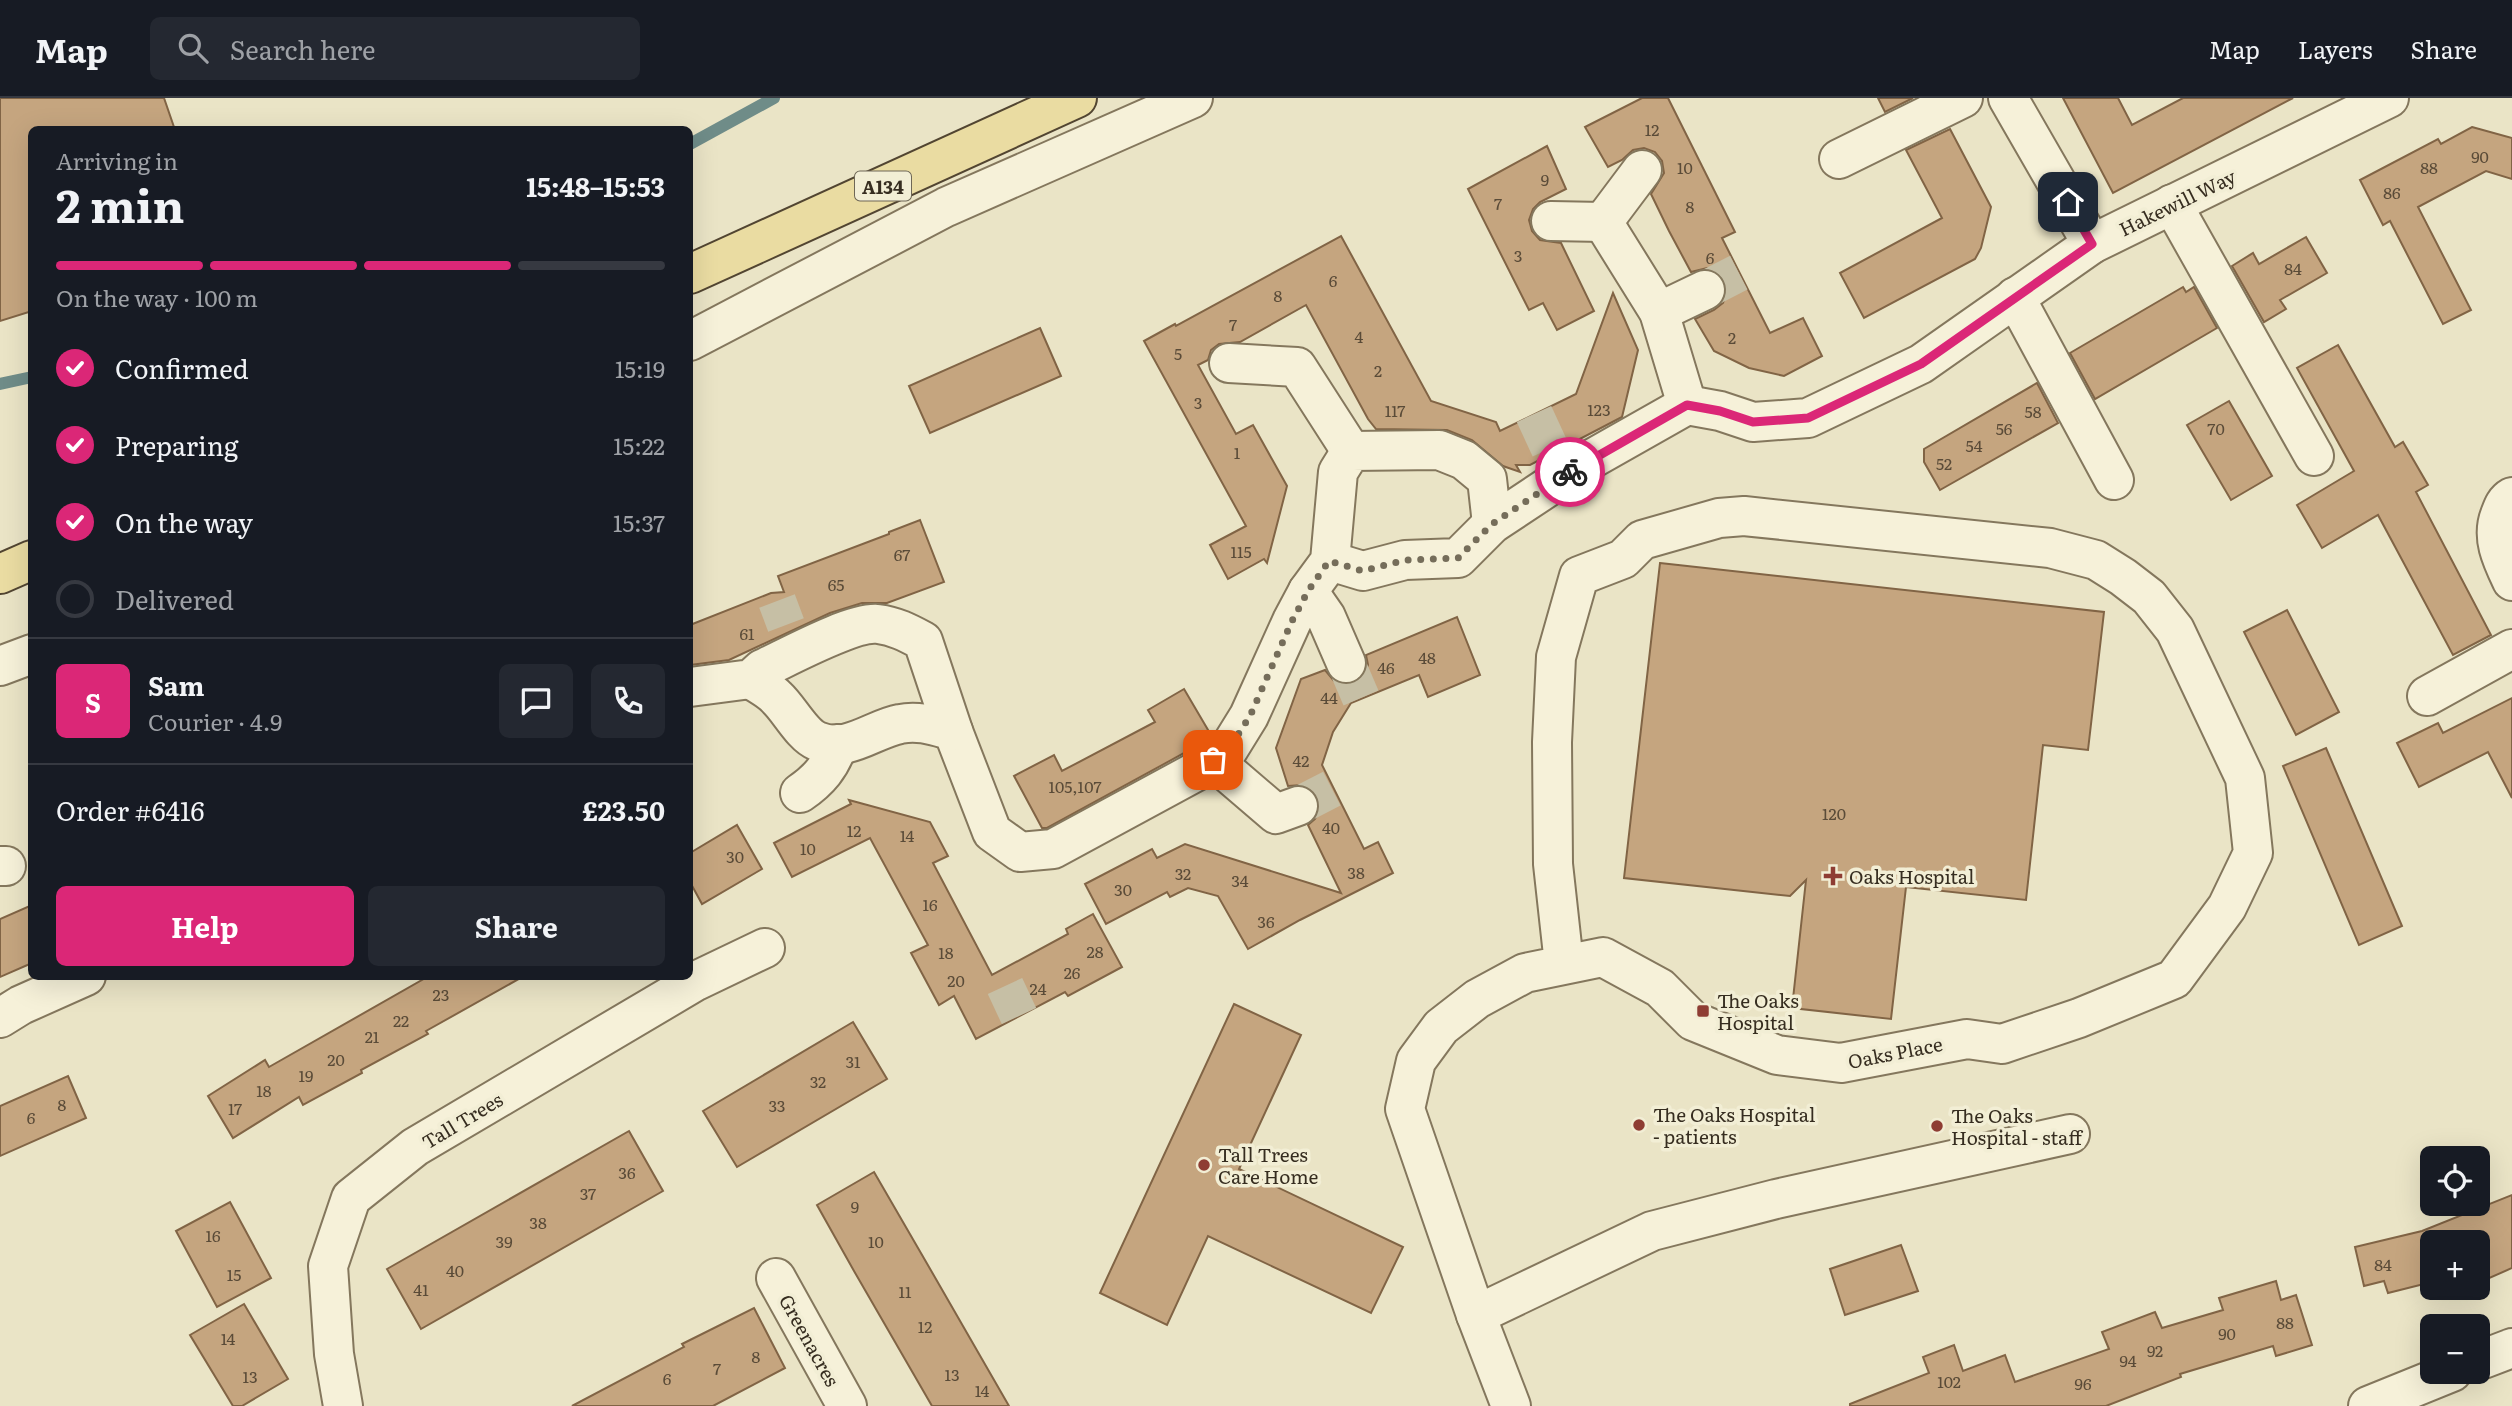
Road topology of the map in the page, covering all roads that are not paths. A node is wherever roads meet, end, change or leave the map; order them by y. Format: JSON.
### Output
{"nodes":[{"id":1,"x":1077,"y":98,"type":"edge"},
{"id":2,"x":1193,"y":98,"type":"edge"},
{"id":3,"x":1963,"y":98,"type":"edge"},
{"id":4,"x":2008,"y":98,"type":"edge"},
{"id":5,"x":2389,"y":98,"type":"edge"},
{"id":6,"x":1839,"y":159,"type":"dead end"},
{"id":7,"x":1642,"y":170,"type":"dead end"},
{"id":8,"x":2172,"y":204,"type":"junction"},
{"id":9,"x":1551,"y":221,"type":"dead end"},
{"id":10,"x":1603,"y":222,"type":"junction"},
{"id":11,"x":2092,"y":244,"type":"junction"},
{"id":12,"x":693,"y":273,"type":"edge"},
{"id":13,"x":1705,"y":290,"type":"tunnel mouth"},
{"id":14,"x":2015,"y":297,"type":"junction"},
{"id":15,"x":1659,"y":312,"type":"junction"},
{"id":16,"x":693,"y":339,"type":"edge"},
{"id":17,"x":1229,"y":363,"type":"dead end"},
{"id":18,"x":1687,"y":405,"type":"junction"},
{"id":19,"x":1351,"y":451,"type":"junction"},
{"id":20,"x":2314,"y":456,"type":"dead end"},
{"id":21,"x":2114,"y":480,"type":"dead end"},
{"id":22,"x":2512,"y":496,"type":"edge"},
{"id":23,"x":1492,"y":524,"type":"junction"},
{"id":24,"x":28,"y":562,"type":"edge"},
{"id":25,"x":0,"y":574,"type":"edge"},
{"id":26,"x":1319,"y":576,"type":"junction"},
{"id":27,"x":2512,"y":581,"type":"edge"},
{"id":28,"x":2512,"y":649,"type":"edge"},
{"id":29,"x":28,"y":656,"type":"edge"},
{"id":30,"x":1346,"y":663,"type":"tunnel mouth"},
{"id":31,"x":0,"y":666,"type":"edge"},
{"id":32,"x":751,"y":678,"type":"junction"},
{"id":33,"x":693,"y":687,"type":"edge"},
{"id":34,"x":2427,"y":696,"type":"dead end"},
{"id":35,"x":953,"y":731,"type":"junction"},
{"id":36,"x":838,"y":744,"type":"junction"},
{"id":37,"x":1213,"y":760,"type":"junction"},
{"id":38,"x":800,"y":793,"type":"dead end"},
{"id":39,"x":1298,"y":806,"type":"tunnel mouth"},
{"id":40,"x":765,"y":948,"type":"dead end"},
{"id":41,"x":1563,"y":964,"type":"junction"},
{"id":42,"x":77,"y":980,"type":"edge"},
{"id":43,"x":0,"y":1018,"type":"edge"},
{"id":44,"x":2070,"y":1134,"type":"dead end"},
{"id":45,"x":776,"y":1278,"type":"dead end"},
{"id":46,"x":1476,"y":1315,"type":"junction"},
{"id":47,"x":2512,"y":1348,"type":"edge"},
{"id":48,"x":2490,"y":1356,"type":"edge"},
{"id":49,"x":2422,"y":1384,"type":"edge"},
{"id":50,"x":843,"y":1405,"type":"edge"},
{"id":51,"x":343,"y":1406,"type":"edge"},
{"id":52,"x":1511,"y":1406,"type":"edge"},
{"id":53,"x":2368,"y":1406,"type":"edge"}],
"edges":[{"from":1,"to":12,"type":"main road","number":"A134"},
{"from":2,"to":16,"type":"street"},
{"from":3,"to":6,"type":"street"},
{"from":4,"to":11,"type":"street"},
{"from":5,"to":8,"type":"street","name":"Hakewill Way"},
{"from":7,"to":10,"type":"street"},
{"from":8,"to":11,"type":"street","name":"Hakewill Way"},
{"from":8,"to":20,"type":"street"},
{"from":9,"to":10,"type":"street"},
{"from":10,"to":15,"type":"street"},
{"from":11,"to":14,"type":"street","name":"Hakewill Way"},
{"from":13,"to":15,"type":"street"},
{"from":14,"to":18,"type":"street","name":"Hakewill Way"},
{"from":14,"to":21,"type":"street"},
{"from":15,"to":18,"type":"street"},
{"from":17,"to":19,"type":"street"},
{"from":18,"to":23,"type":"street"},
{"from":19,"to":23,"type":"street"},
{"from":19,"to":26,"type":"street"},
{"from":22,"to":27,"type":"street"},
{"from":23,"to":26,"type":"street"},
{"from":24,"to":25,"type":"main road"},
{"from":26,"to":30,"type":"street"},
{"from":26,"to":37,"type":"street"},
{"from":28,"to":34,"type":"street"},
{"from":29,"to":31,"type":"street"},
{"from":32,"to":33,"type":"street"},
{"from":32,"to":35,"type":"street"},
{"from":32,"to":36,"type":"street"},
{"from":35,"to":36,"type":"street"},
{"from":35,"to":37,"type":"street"},
{"from":36,"to":38,"type":"street"},
{"from":37,"to":39,"type":"street"},
{"from":40,"to":51,"type":"street","name":"Tall Trees"},
{"from":41,"to":41,"type":"street","name":"Oaks Place"},
{"from":41,"to":46,"type":"street","name":"Oaks Place"},
{"from":42,"to":43,"type":"street"},
{"from":44,"to":46,"type":"street"},
{"from":45,"to":50,"type":"street","name":"Greenacres"},
{"from":46,"to":52,"type":"street","name":"Oaks Place"},
{"from":47,"to":48,"type":"street"},
{"from":49,"to":53,"type":"street"}]}
